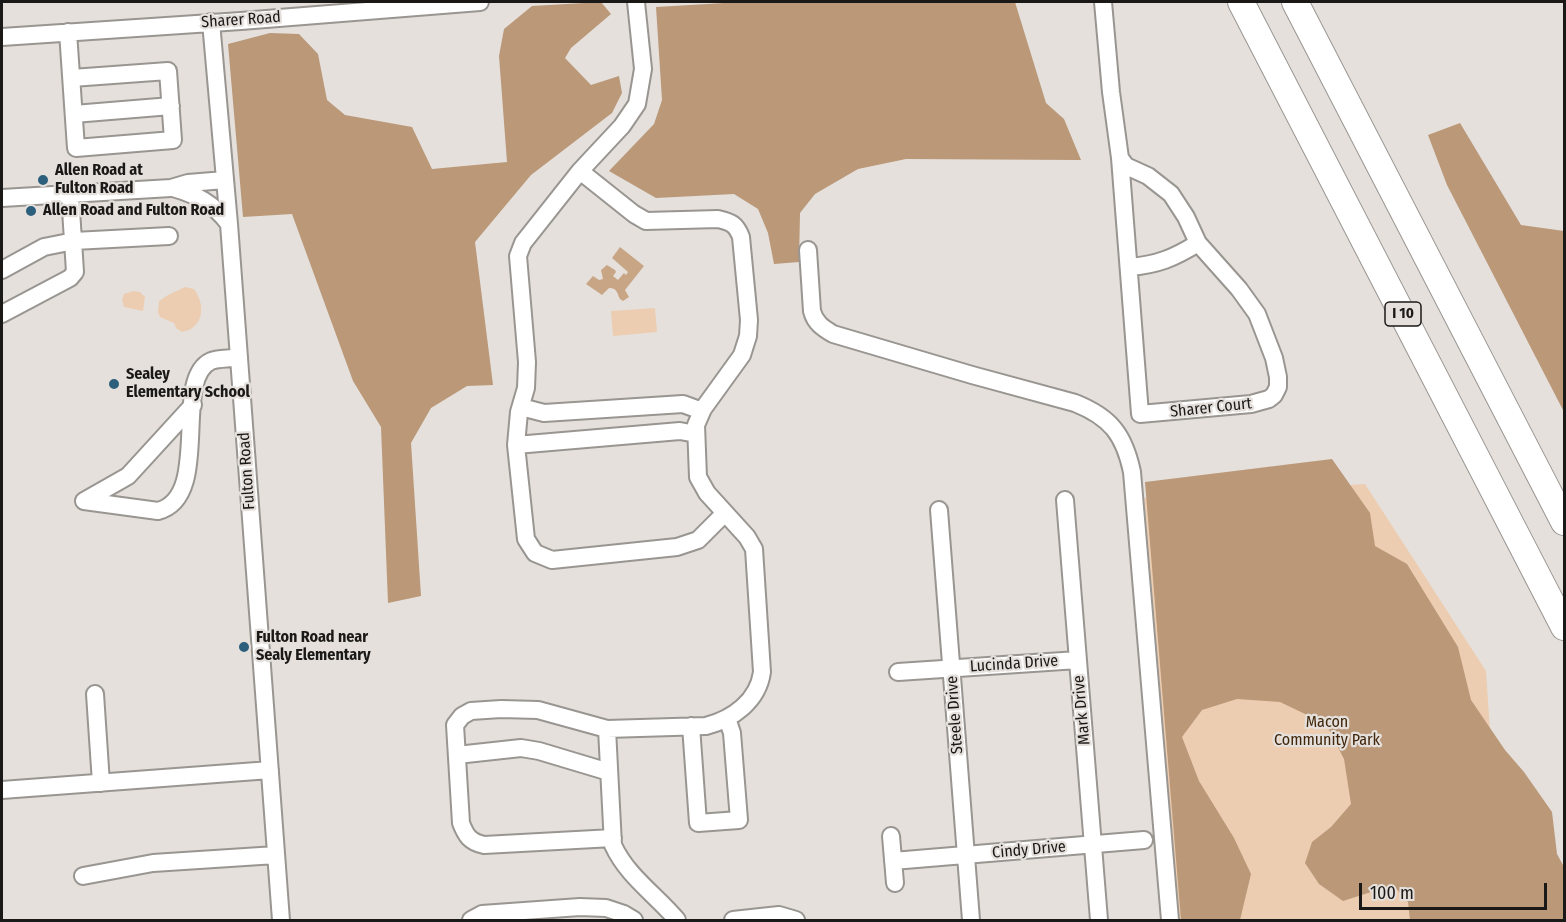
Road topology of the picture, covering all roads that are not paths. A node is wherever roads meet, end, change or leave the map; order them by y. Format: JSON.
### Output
{"nodes":[{"id":1,"x":480,"y":2,"type":"edge"},
{"id":2,"x":636,"y":2,"type":"edge"},
{"id":3,"x":1104,"y":2,"type":"edge"},
{"id":4,"x":1241,"y":2,"type":"edge"},
{"id":5,"x":1294,"y":2,"type":"edge"},
{"id":6,"x":211,"y":22,"type":"junction"},
{"id":7,"x":68,"y":33,"type":"junction"},
{"id":8,"x":2,"y":37,"type":"edge"},
{"id":9,"x":72,"y":78,"type":"junction"},
{"id":10,"x":171,"y":106,"type":"junction"},
{"id":11,"x":74,"y":114,"type":"junction"},
{"id":12,"x":1120,"y":158,"type":"junction"},
{"id":13,"x":580,"y":171,"type":"junction"},
{"id":14,"x":225,"y":180,"type":"junction"},
{"id":15,"x":171,"y":188,"type":"junction"},
{"id":16,"x":70,"y":194,"type":"junction"},
{"id":17,"x":2,"y":198,"type":"edge"},
{"id":18,"x":229,"y":224,"type":"junction"},
{"id":19,"x":169,"y":236,"type":"dead end"},
{"id":20,"x":74,"y":242,"type":"junction"},
{"id":21,"x":1198,"y":243,"type":"junction"},
{"id":22,"x":808,"y":250,"type":"dead end"},
{"id":23,"x":1129,"y":267,"type":"junction"},
{"id":24,"x":2,"y":270,"type":"edge"},
{"id":25,"x":2,"y":314,"type":"edge"},
{"id":26,"x":239,"y":357,"type":"junction"},
{"id":27,"x":193,"y":405,"type":"junction"},
{"id":28,"x":520,"y":407,"type":"junction"},
{"id":29,"x":702,"y":411,"type":"junction"},
{"id":30,"x":696,"y":434,"type":"junction"},
{"id":31,"x":516,"y":445,"type":"junction"},
{"id":32,"x":1065,"y":500,"type":"dead end"},
{"id":33,"x":939,"y":510,"type":"dead end"},
{"id":34,"x":725,"y":513,"type":"junction"},
{"id":35,"x":1564,"y":522,"type":"edge"},
{"id":36,"x":1564,"y":627,"type":"edge"},
{"id":37,"x":1078,"y":660,"type":"junction"},
{"id":38,"x":951,"y":668,"type":"junction"},
{"id":39,"x":898,"y":672,"type":"dead end"},
{"id":40,"x":95,"y":694,"type":"dead end"},
{"id":41,"x":728,"y":718,"type":"junction"},
{"id":42,"x":691,"y":726,"type":"junction"},
{"id":43,"x":607,"y":729,"type":"junction"},
{"id":44,"x":457,"y":755,"type":"junction"},
{"id":45,"x":270,"y":770,"type":"junction"},
{"id":46,"x":609,"y":772,"type":"junction"},
{"id":47,"x":101,"y":783,"type":"junction"},
{"id":48,"x":2,"y":790,"type":"edge"},
{"id":49,"x":891,"y":836,"type":"dead end"},
{"id":50,"x":613,"y":838,"type":"junction"},
{"id":51,"x":1144,"y":840,"type":"dead end"},
{"id":52,"x":1093,"y":844,"type":"junction"},
{"id":53,"x":276,"y":855,"type":"junction"},
{"id":54,"x":965,"y":855,"type":"junction"},
{"id":55,"x":893,"y":861,"type":"junction"},
{"id":56,"x":83,"y":876,"type":"dead end"},
{"id":57,"x":895,"y":883,"type":"dead end"},
{"id":58,"x":500,"y":917,"type":"edge"},
{"id":59,"x":281,"y":921,"type":"edge"},
{"id":60,"x":471,"y":921,"type":"edge"},
{"id":61,"x":634,"y":921,"type":"edge"},
{"id":62,"x":677,"y":921,"type":"edge"},
{"id":63,"x":733,"y":921,"type":"edge"},
{"id":64,"x":796,"y":921,"type":"edge"},
{"id":65,"x":970,"y":921,"type":"edge"},
{"id":66,"x":1099,"y":921,"type":"edge"},
{"id":67,"x":1170,"y":921,"type":"edge"}],
"edges":[{"from":1,"to":6,"type":"street","name":"Sharer Road"},
{"from":2,"to":13,"type":"street"},
{"from":3,"to":12,"type":"street","name":"Sharer Court"},
{"from":4,"to":36,"type":"highway","number":"I 10"},
{"from":5,"to":35,"type":"highway"},
{"from":6,"to":7,"type":"street","name":"Sharer Road"},
{"from":6,"to":14,"type":"street","name":"Fulton Road"},
{"from":7,"to":8,"type":"street","name":"Sharer Road"},
{"from":7,"to":9,"type":"street"},
{"from":9,"to":10,"type":"street"},
{"from":9,"to":11,"type":"street"},
{"from":10,"to":11,"type":"street"},
{"from":10,"to":11,"type":"street"},
{"from":12,"to":21,"type":"street","name":"Sharer Court"},
{"from":12,"to":23,"type":"street","name":"Sharer Court"},
{"from":13,"to":28,"type":"street"},
{"from":13,"to":29,"type":"street"},
{"from":14,"to":15,"type":"street"},
{"from":14,"to":18,"type":"street","name":"Fulton Road"},
{"from":15,"to":16,"type":"street"},
{"from":15,"to":18,"type":"street"},
{"from":16,"to":17,"type":"street"},
{"from":16,"to":20,"type":"street"},
{"from":18,"to":26,"type":"street","name":"Fulton Road"},
{"from":19,"to":20,"type":"street"},
{"from":20,"to":24,"type":"street"},
{"from":20,"to":25,"type":"street"},
{"from":21,"to":23,"type":"street"},
{"from":21,"to":23,"type":"street","name":"Sharer Court"},
{"from":22,"to":67,"type":"street"},
{"from":26,"to":27,"type":"street"},
{"from":26,"to":45,"type":"street","name":"Fulton Road"},
{"from":27,"to":27,"type":"street"},
{"from":28,"to":29,"type":"street"},
{"from":28,"to":31,"type":"street"},
{"from":29,"to":30,"type":"street"},
{"from":30,"to":31,"type":"street"},
{"from":30,"to":34,"type":"street"},
{"from":31,"to":34,"type":"street"},
{"from":32,"to":37,"type":"street","name":"Mark Drive"},
{"from":33,"to":38,"type":"street","name":"Steele Drive"},
{"from":34,"to":41,"type":"street"},
{"from":37,"to":38,"type":"street","name":"Lucinda Drive"},
{"from":37,"to":52,"type":"street","name":"Mark Drive"},
{"from":38,"to":39,"type":"street","name":"Lucinda Drive"},
{"from":38,"to":54,"type":"street","name":"Steele Drive"},
{"from":40,"to":47,"type":"street"},
{"from":41,"to":42,"type":"street"},
{"from":41,"to":42,"type":"street"},
{"from":42,"to":43,"type":"street"},
{"from":43,"to":44,"type":"street"},
{"from":43,"to":46,"type":"street"},
{"from":44,"to":46,"type":"street"},
{"from":44,"to":50,"type":"street"},
{"from":45,"to":47,"type":"street"},
{"from":45,"to":53,"type":"street","name":"Fulton Road"},
{"from":46,"to":50,"type":"street"},
{"from":47,"to":48,"type":"street"},
{"from":49,"to":55,"type":"street"},
{"from":50,"to":62,"type":"street"},
{"from":51,"to":52,"type":"street","name":"Cindy Drive"},
{"from":52,"to":54,"type":"street","name":"Cindy Drive"},
{"from":52,"to":66,"type":"street","name":"Mark Drive"},
{"from":53,"to":56,"type":"street"},
{"from":53,"to":59,"type":"street","name":"Fulton Road"},
{"from":54,"to":55,"type":"street","name":"Cindy Drive"},
{"from":54,"to":65,"type":"street","name":"Steele Drive"},
{"from":55,"to":57,"type":"street"},
{"from":58,"to":60,"type":"street"},
{"from":58,"to":61,"type":"street"},
{"from":63,"to":64,"type":"street"}]}
